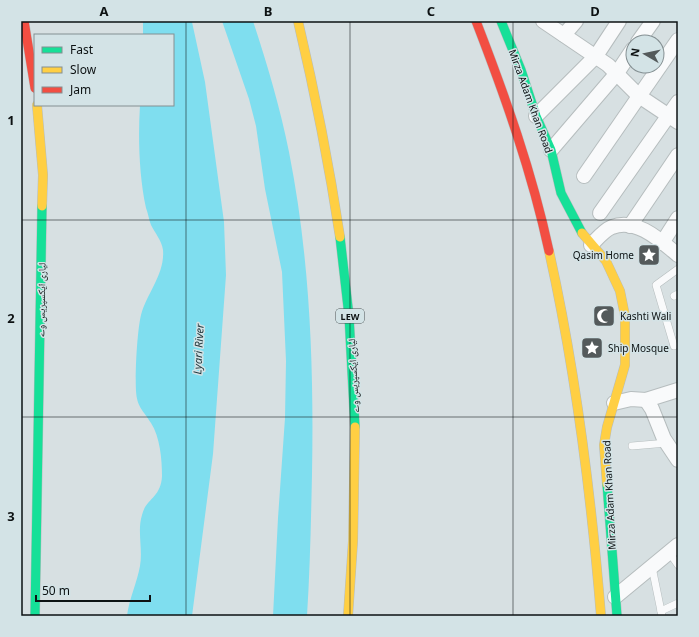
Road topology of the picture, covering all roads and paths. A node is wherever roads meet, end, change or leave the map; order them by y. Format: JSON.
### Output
{"nodes":[{"id":1,"x":24,"y":21,"type":"edge"},
{"id":2,"x":298,"y":21,"type":"edge"},
{"id":3,"x":476,"y":21,"type":"edge"},
{"id":4,"x":502,"y":21,"type":"edge"},
{"id":5,"x":576,"y":21,"type":"edge"},
{"id":6,"x":619,"y":21,"type":"edge"},
{"id":7,"x":653,"y":21,"type":"edge"},
{"id":8,"x":545,"y":22,"type":"edge"},
{"id":9,"x":644,"y":34,"type":"edge"},
{"id":10,"x":564,"y":35,"type":"junction"},
{"id":11,"x":678,"y":40,"type":"edge"},
{"id":12,"x":596,"y":56,"type":"junction"},
{"id":13,"x":625,"y":61,"type":"edge"},
{"id":14,"x":617,"y":73,"type":"junction"},
{"id":15,"x":34,"y":82,"type":"edge"},
{"id":16,"x":638,"y":96,"type":"junction"},
{"id":17,"x":678,"y":102,"type":"edge"},
{"id":18,"x":37,"y":106,"type":"edge"},
{"id":19,"x":536,"y":116,"type":"junction"},
{"id":20,"x":673,"y":118,"type":"edge"},
{"id":21,"x":551,"y":150,"type":"junction"},
{"id":22,"x":678,"y":155,"type":"edge"},
{"id":23,"x":584,"y":176,"type":"dead end"},
{"id":24,"x":600,"y":213,"type":"dead end"},
{"id":25,"x":678,"y":218,"type":"edge"},
{"id":26,"x":630,"y":226,"type":"junction"},
{"id":27,"x":662,"y":243,"type":"junction"},
{"id":28,"x":591,"y":245,"type":"junction"},
{"id":29,"x":678,"y":255,"type":"edge"},
{"id":30,"x":678,"y":269,"type":"edge"},
{"id":31,"x":674,"y":346,"type":"dead end"},
{"id":32,"x":678,"y":390,"type":"edge"},
{"id":33,"x":646,"y":400,"type":"junction"},
{"id":34,"x":614,"y":403,"type":"junction"},
{"id":35,"x":667,"y":442,"type":"junction"},
{"id":36,"x":632,"y":446,"type":"dead end"},
{"id":37,"x":678,"y":460,"type":"edge"},
{"id":38,"x":674,"y":548,"type":"edge"},
{"id":39,"x":678,"y":565,"type":"edge"},
{"id":40,"x":652,"y":567,"type":"junction"},
{"id":41,"x":615,"y":598,"type":"junction"},
{"id":42,"x":678,"y":603,"type":"edge"},
{"id":43,"x":662,"y":613,"type":"edge"},
{"id":44,"x":35,"y":616,"type":"edge"},
{"id":45,"x":348,"y":616,"type":"edge"},
{"id":46,"x":601,"y":616,"type":"edge"},
{"id":47,"x":617,"y":616,"type":"edge"}],
"edges":[{"from":1,"to":15,"type":"main road"},
{"from":2,"to":45,"type":"main road","name":"لیاری ایکسپریس وے","number":"LEW"},
{"from":3,"to":46,"type":"main road","name":"Mirza Adam Khan Road"},
{"from":4,"to":19,"type":"main road","name":"Mirza Adam Khan Road"},
{"from":5,"to":10,"type":"street"},
{"from":6,"to":12,"type":"street"},
{"from":7,"to":9,"type":"street"},
{"from":8,"to":10,"type":"street"},
{"from":10,"to":12,"type":"street"},
{"from":11,"to":16,"type":"street"},
{"from":12,"to":14,"type":"street"},
{"from":12,"to":19,"type":"street"},
{"from":13,"to":14,"type":"street"},
{"from":14,"to":16,"type":"street"},
{"from":14,"to":21,"type":"street"},
{"from":16,"to":20,"type":"street"},
{"from":16,"to":23,"type":"street"},
{"from":17,"to":20,"type":"street"},
{"from":18,"to":44,"type":"main road","name":"لیاری ایکسپریس وے"},
{"from":19,"to":21,"type":"main road","name":"Mirza Adam Khan Road"},
{"from":20,"to":24,"type":"street"},
{"from":21,"to":28,"type":"main road","name":"Mirza Adam Khan Road"},
{"from":22,"to":26,"type":"street"},
{"from":25,"to":27,"type":"street"},
{"from":26,"to":27,"type":"street"},
{"from":26,"to":28,"type":"street"},
{"from":27,"to":29,"type":"street"},
{"from":28,"to":34,"type":"main road","name":"Mirza Adam Khan Road"},
{"from":30,"to":31,"type":"lane"},
{"from":32,"to":33,"type":"street"},
{"from":33,"to":34,"type":"street"},
{"from":33,"to":35,"type":"street"},
{"from":34,"to":41,"type":"main road","name":"Mirza Adam Khan Road"},
{"from":35,"to":36,"type":"lane"},
{"from":35,"to":37,"type":"street"},
{"from":38,"to":39,"type":"lane"},
{"from":38,"to":40,"type":"street"},
{"from":40,"to":41,"type":"street"},
{"from":40,"to":43,"type":"lane"},
{"from":41,"to":47,"type":"main road","name":"Mirza Adam Khan Road"},
{"from":42,"to":43,"type":"lane"}]}
